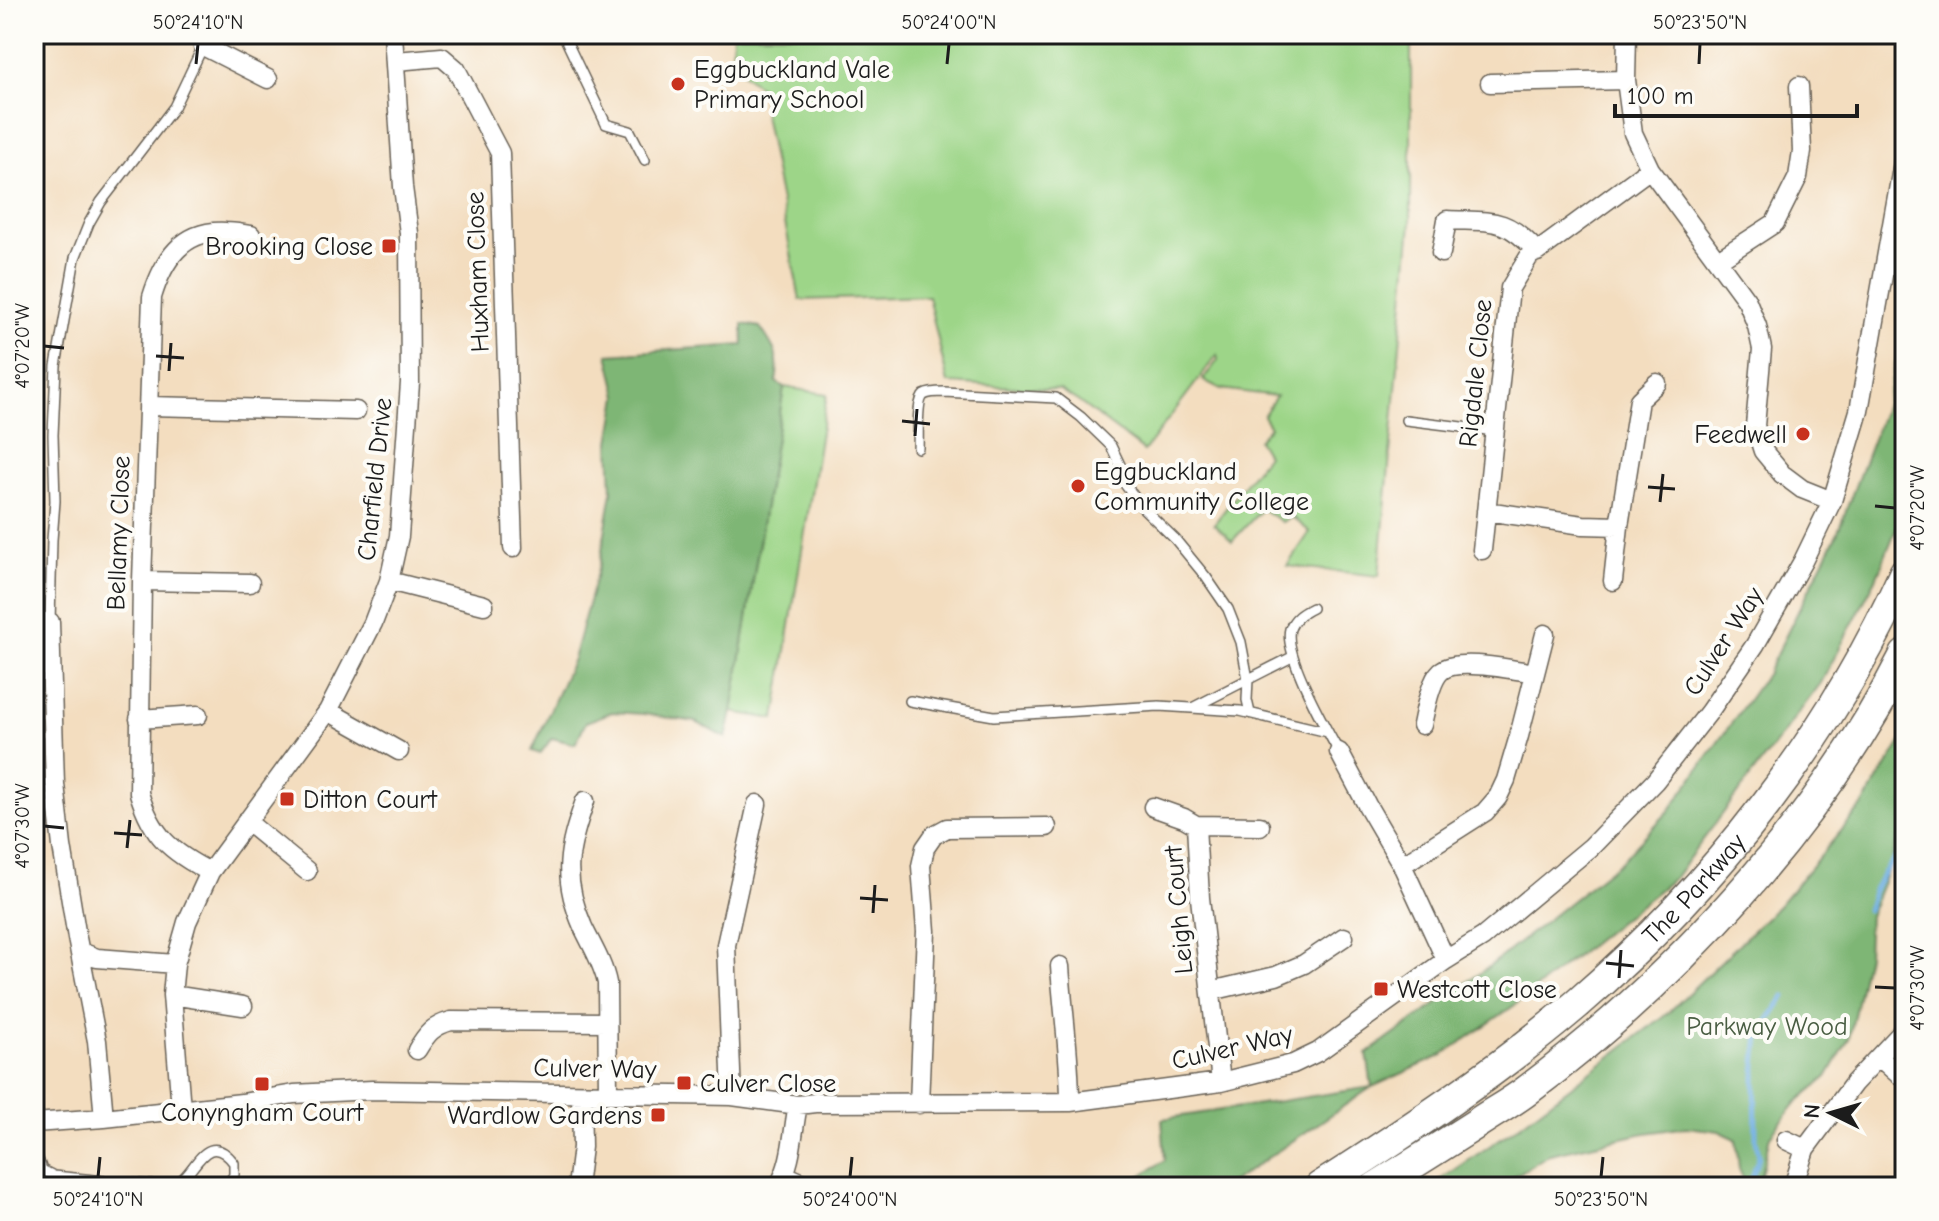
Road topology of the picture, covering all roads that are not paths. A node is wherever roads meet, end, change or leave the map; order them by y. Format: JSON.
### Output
{"nodes":[{"id":1,"x":393,"y":34,"type":"edge"},
{"id":2,"x":563,"y":34,"type":"edge"},
{"id":3,"x":1627,"y":34,"type":"edge"},
{"id":4,"x":205,"y":40,"type":"edge"},
{"id":5,"x":396,"y":61,"type":"junction"},
{"id":6,"x":268,"y":79,"type":"dead end"},
{"id":7,"x":1626,"y":80,"type":"junction"},
{"id":8,"x":1490,"y":83,"type":"dead end"},
{"id":9,"x":1799,"y":86,"type":"dead end"},
{"id":10,"x":1905,"y":151,"type":"edge"},
{"id":11,"x":645,"y":160,"type":"dead end"},
{"id":12,"x":1650,"y":169,"type":"junction"},
{"id":13,"x":251,"y":235,"type":"dead end"},
{"id":14,"x":1537,"y":252,"type":"junction"},
{"id":15,"x":1441,"y":253,"type":"dead end"},
{"id":16,"x":1718,"y":260,"type":"junction"},
{"id":17,"x":1657,"y":383,"type":"dead end"},
{"id":18,"x":148,"y":406,"type":"junction"},
{"id":19,"x":356,"y":411,"type":"dead end"},
{"id":20,"x":1406,"y":420,"type":"dead end"},
{"id":21,"x":1495,"y":431,"type":"junction"},
{"id":22,"x":918,"y":448,"type":"dead end"},
{"id":23,"x":1832,"y":501,"type":"junction"},
{"id":24,"x":1486,"y":511,"type":"junction"},
{"id":25,"x":1619,"y":526,"type":"junction"},
{"id":26,"x":513,"y":548,"type":"dead end"},
{"id":27,"x":1482,"y":550,"type":"dead end"},
{"id":28,"x":1905,"y":572,"type":"edge"},
{"id":29,"x":142,"y":581,"type":"junction"},
{"id":30,"x":389,"y":581,"type":"junction"},
{"id":31,"x":1613,"y":581,"type":"dead end"},
{"id":32,"x":250,"y":583,"type":"dead end"},
{"id":33,"x":484,"y":605,"type":"dead end"},
{"id":34,"x":1312,"y":608,"type":"dead end"},
{"id":35,"x":42,"y":622,"type":"edge"},
{"id":36,"x":1545,"y":634,"type":"dead end"},
{"id":37,"x":1905,"y":655,"type":"edge"},
{"id":38,"x":1292,"y":657,"type":"junction"},
{"id":39,"x":1535,"y":673,"type":"junction"},
{"id":40,"x":1248,"y":679,"type":"junction"},
{"id":41,"x":910,"y":701,"type":"dead end"},
{"id":42,"x":1191,"y":708,"type":"junction"},
{"id":43,"x":328,"y":711,"type":"junction"},
{"id":44,"x":1250,"y":713,"type":"junction"},
{"id":45,"x":198,"y":715,"type":"dead end"},
{"id":46,"x":139,"y":719,"type":"junction"},
{"id":47,"x":1422,"y":725,"type":"dead end"},
{"id":48,"x":1328,"y":732,"type":"junction"},
{"id":49,"x":399,"y":751,"type":"dead end"},
{"id":50,"x":1339,"y":752,"type":"joint"},
{"id":51,"x":585,"y":801,"type":"dead end"},
{"id":52,"x":757,"y":804,"type":"dead end"},
{"id":53,"x":1153,"y":807,"type":"dead end"},
{"id":54,"x":246,"y":821,"type":"junction"},
{"id":55,"x":1196,"y":825,"type":"junction"},
{"id":56,"x":1260,"y":826,"type":"dead end"},
{"id":57,"x":1047,"y":827,"type":"dead end"},
{"id":58,"x":1402,"y":865,"type":"junction"},
{"id":59,"x":307,"y":871,"type":"dead end"},
{"id":60,"x":210,"y":872,"type":"junction"},
{"id":61,"x":1344,"y":937,"type":"dead end"},
{"id":62,"x":81,"y":952,"type":"junction"},
{"id":63,"x":1446,"y":960,"type":"junction"},
{"id":64,"x":175,"y":964,"type":"junction"},
{"id":65,"x":1060,"y":966,"type":"dead end"},
{"id":66,"x":1211,"y":991,"type":"junction"},
{"id":67,"x":172,"y":995,"type":"junction"},
{"id":68,"x":243,"y":1006,"type":"dead end"},
{"id":69,"x":607,"y":1022,"type":"junction"},
{"id":70,"x":1905,"y":1029,"type":"edge"},
{"id":71,"x":417,"y":1050,"type":"dead end"},
{"id":72,"x":1879,"y":1057,"type":"junction"},
{"id":73,"x":1905,"y":1078,"type":"edge"},
{"id":74,"x":1221,"y":1082,"type":"junction"},
{"id":75,"x":608,"y":1093,"type":"junction"},
{"id":76,"x":581,"y":1094,"type":"junction"},
{"id":77,"x":732,"y":1096,"type":"junction"},
{"id":78,"x":1070,"y":1102,"type":"junction"},
{"id":79,"x":919,"y":1104,"type":"junction"},
{"id":80,"x":798,"y":1105,"type":"junction"},
{"id":81,"x":181,"y":1109,"type":"junction"},
{"id":82,"x":104,"y":1118,"type":"junction"},
{"id":83,"x":34,"y":1123,"type":"edge"},
{"id":84,"x":1786,"y":1140,"type":"dead end"},
{"id":85,"x":34,"y":1148,"type":"edge"},
{"id":86,"x":1805,"y":1149,"type":"junction"},
{"id":87,"x":782,"y":1181,"type":"edge"},
{"id":88,"x":167,"y":1187,"type":"edge"},
{"id":89,"x":226,"y":1187,"type":"edge"},
{"id":90,"x":577,"y":1187,"type":"edge"},
{"id":91,"x":812,"y":1187,"type":"edge"},
{"id":92,"x":1320,"y":1187,"type":"edge"},
{"id":93,"x":1376,"y":1187,"type":"edge"},
{"id":94,"x":1793,"y":1187,"type":"edge"}],
"edges":[{"from":1,"to":5,"type":"street","name":"Charfield Drive"},
{"from":2,"to":11,"type":"lane"},
{"from":3,"to":7,"type":"street"},
{"from":4,"to":6,"type":"street"},
{"from":4,"to":35,"type":"lane"},
{"from":5,"to":26,"type":"street","name":"Huxham Close"},
{"from":5,"to":30,"type":"street","name":"Charfield Drive"},
{"from":7,"to":8,"type":"street"},
{"from":7,"to":12,"type":"street"},
{"from":9,"to":16,"type":"street"},
{"from":10,"to":23,"type":"street","name":"Culver Way"},
{"from":12,"to":14,"type":"street","name":"Rigdale Close"},
{"from":12,"to":16,"type":"street"},
{"from":13,"to":18,"type":"street","name":"Bellamy Close"},
{"from":14,"to":15,"type":"street"},
{"from":14,"to":21,"type":"street","name":"Rigdale Close"},
{"from":16,"to":23,"type":"street"},
{"from":17,"to":25,"type":"street"},
{"from":18,"to":19,"type":"street"},
{"from":18,"to":29,"type":"street","name":"Bellamy Close"},
{"from":20,"to":21,"type":"lane"},
{"from":21,"to":24,"type":"street","name":"Rigdale Close"},
{"from":22,"to":40,"type":"lane"},
{"from":23,"to":63,"type":"street","name":"Culver Way"},
{"from":24,"to":25,"type":"street"},
{"from":24,"to":27,"type":"street","name":"Rigdale Close"},
{"from":25,"to":31,"type":"street"},
{"from":28,"to":92,"type":"highway","name":"The Parkway"},
{"from":29,"to":32,"type":"street"},
{"from":29,"to":46,"type":"street","name":"Bellamy Close"},
{"from":30,"to":33,"type":"street"},
{"from":30,"to":43,"type":"street","name":"Charfield Drive"},
{"from":34,"to":38,"type":"lane"},
{"from":35,"to":62,"type":"street"},
{"from":36,"to":39,"type":"street"},
{"from":37,"to":93,"type":"highway","name":"The Parkway"},
{"from":38,"to":40,"type":"lane"},
{"from":38,"to":48,"type":"lane"},
{"from":39,"to":47,"type":"street"},
{"from":39,"to":58,"type":"street"},
{"from":40,"to":42,"type":"lane"},
{"from":40,"to":44,"type":"lane"},
{"from":41,"to":42,"type":"lane"},
{"from":42,"to":44,"type":"lane"},
{"from":43,"to":49,"type":"street"},
{"from":43,"to":54,"type":"street","name":"Charfield Drive"},
{"from":44,"to":48,"type":"lane"},
{"from":45,"to":46,"type":"street"},
{"from":46,"to":60,"type":"street","name":"Bellamy Close"},
{"from":48,"to":50,"type":"lane"},
{"from":50,"to":58,"type":"street"},
{"from":51,"to":69,"type":"street"},
{"from":52,"to":77,"type":"street"},
{"from":53,"to":55,"type":"street","name":"Leigh Court"},
{"from":54,"to":59,"type":"street"},
{"from":54,"to":60,"type":"street","name":"Charfield Drive"},
{"from":55,"to":56,"type":"street","name":"Leigh Court"},
{"from":55,"to":66,"type":"street","name":"Leigh Court"},
{"from":57,"to":79,"type":"street"},
{"from":58,"to":63,"type":"street"},
{"from":60,"to":64,"type":"street","name":"Charfield Drive"},
{"from":61,"to":66,"type":"street","name":"Leigh Court"},
{"from":62,"to":64,"type":"street"},
{"from":62,"to":82,"type":"street"},
{"from":63,"to":74,"type":"street","name":"Culver Way"},
{"from":64,"to":67,"type":"street","name":"Charfield Drive"},
{"from":65,"to":78,"type":"street"},
{"from":66,"to":74,"type":"street","name":"Leigh Court"},
{"from":67,"to":68,"type":"street"},
{"from":67,"to":81,"type":"street","name":"Charfield Drive"},
{"from":69,"to":71,"type":"street"},
{"from":69,"to":75,"type":"street"},
{"from":70,"to":72,"type":"street"},
{"from":72,"to":73,"type":"street"},
{"from":72,"to":86,"type":"street"},
{"from":74,"to":78,"type":"street","name":"Culver Way"},
{"from":75,"to":76,"type":"street","name":"Culver Way"},
{"from":75,"to":77,"type":"street","name":"Culver Way"},
{"from":76,"to":81,"type":"street","name":"Culver Way"},
{"from":76,"to":90,"type":"street"},
{"from":77,"to":80,"type":"street","name":"Culver Way"},
{"from":78,"to":79,"type":"street","name":"Culver Way"},
{"from":79,"to":80,"type":"street","name":"Culver Way"},
{"from":80,"to":87,"type":"street"},
{"from":81,"to":82,"type":"street","name":"Culver Way"},
{"from":82,"to":83,"type":"street","name":"Culver Way"},
{"from":84,"to":86,"type":"street"},
{"from":85,"to":88,"type":"lane"},
{"from":86,"to":94,"type":"street"},
{"from":87,"to":91,"type":"street"},
{"from":88,"to":89,"type":"lane"}]}
